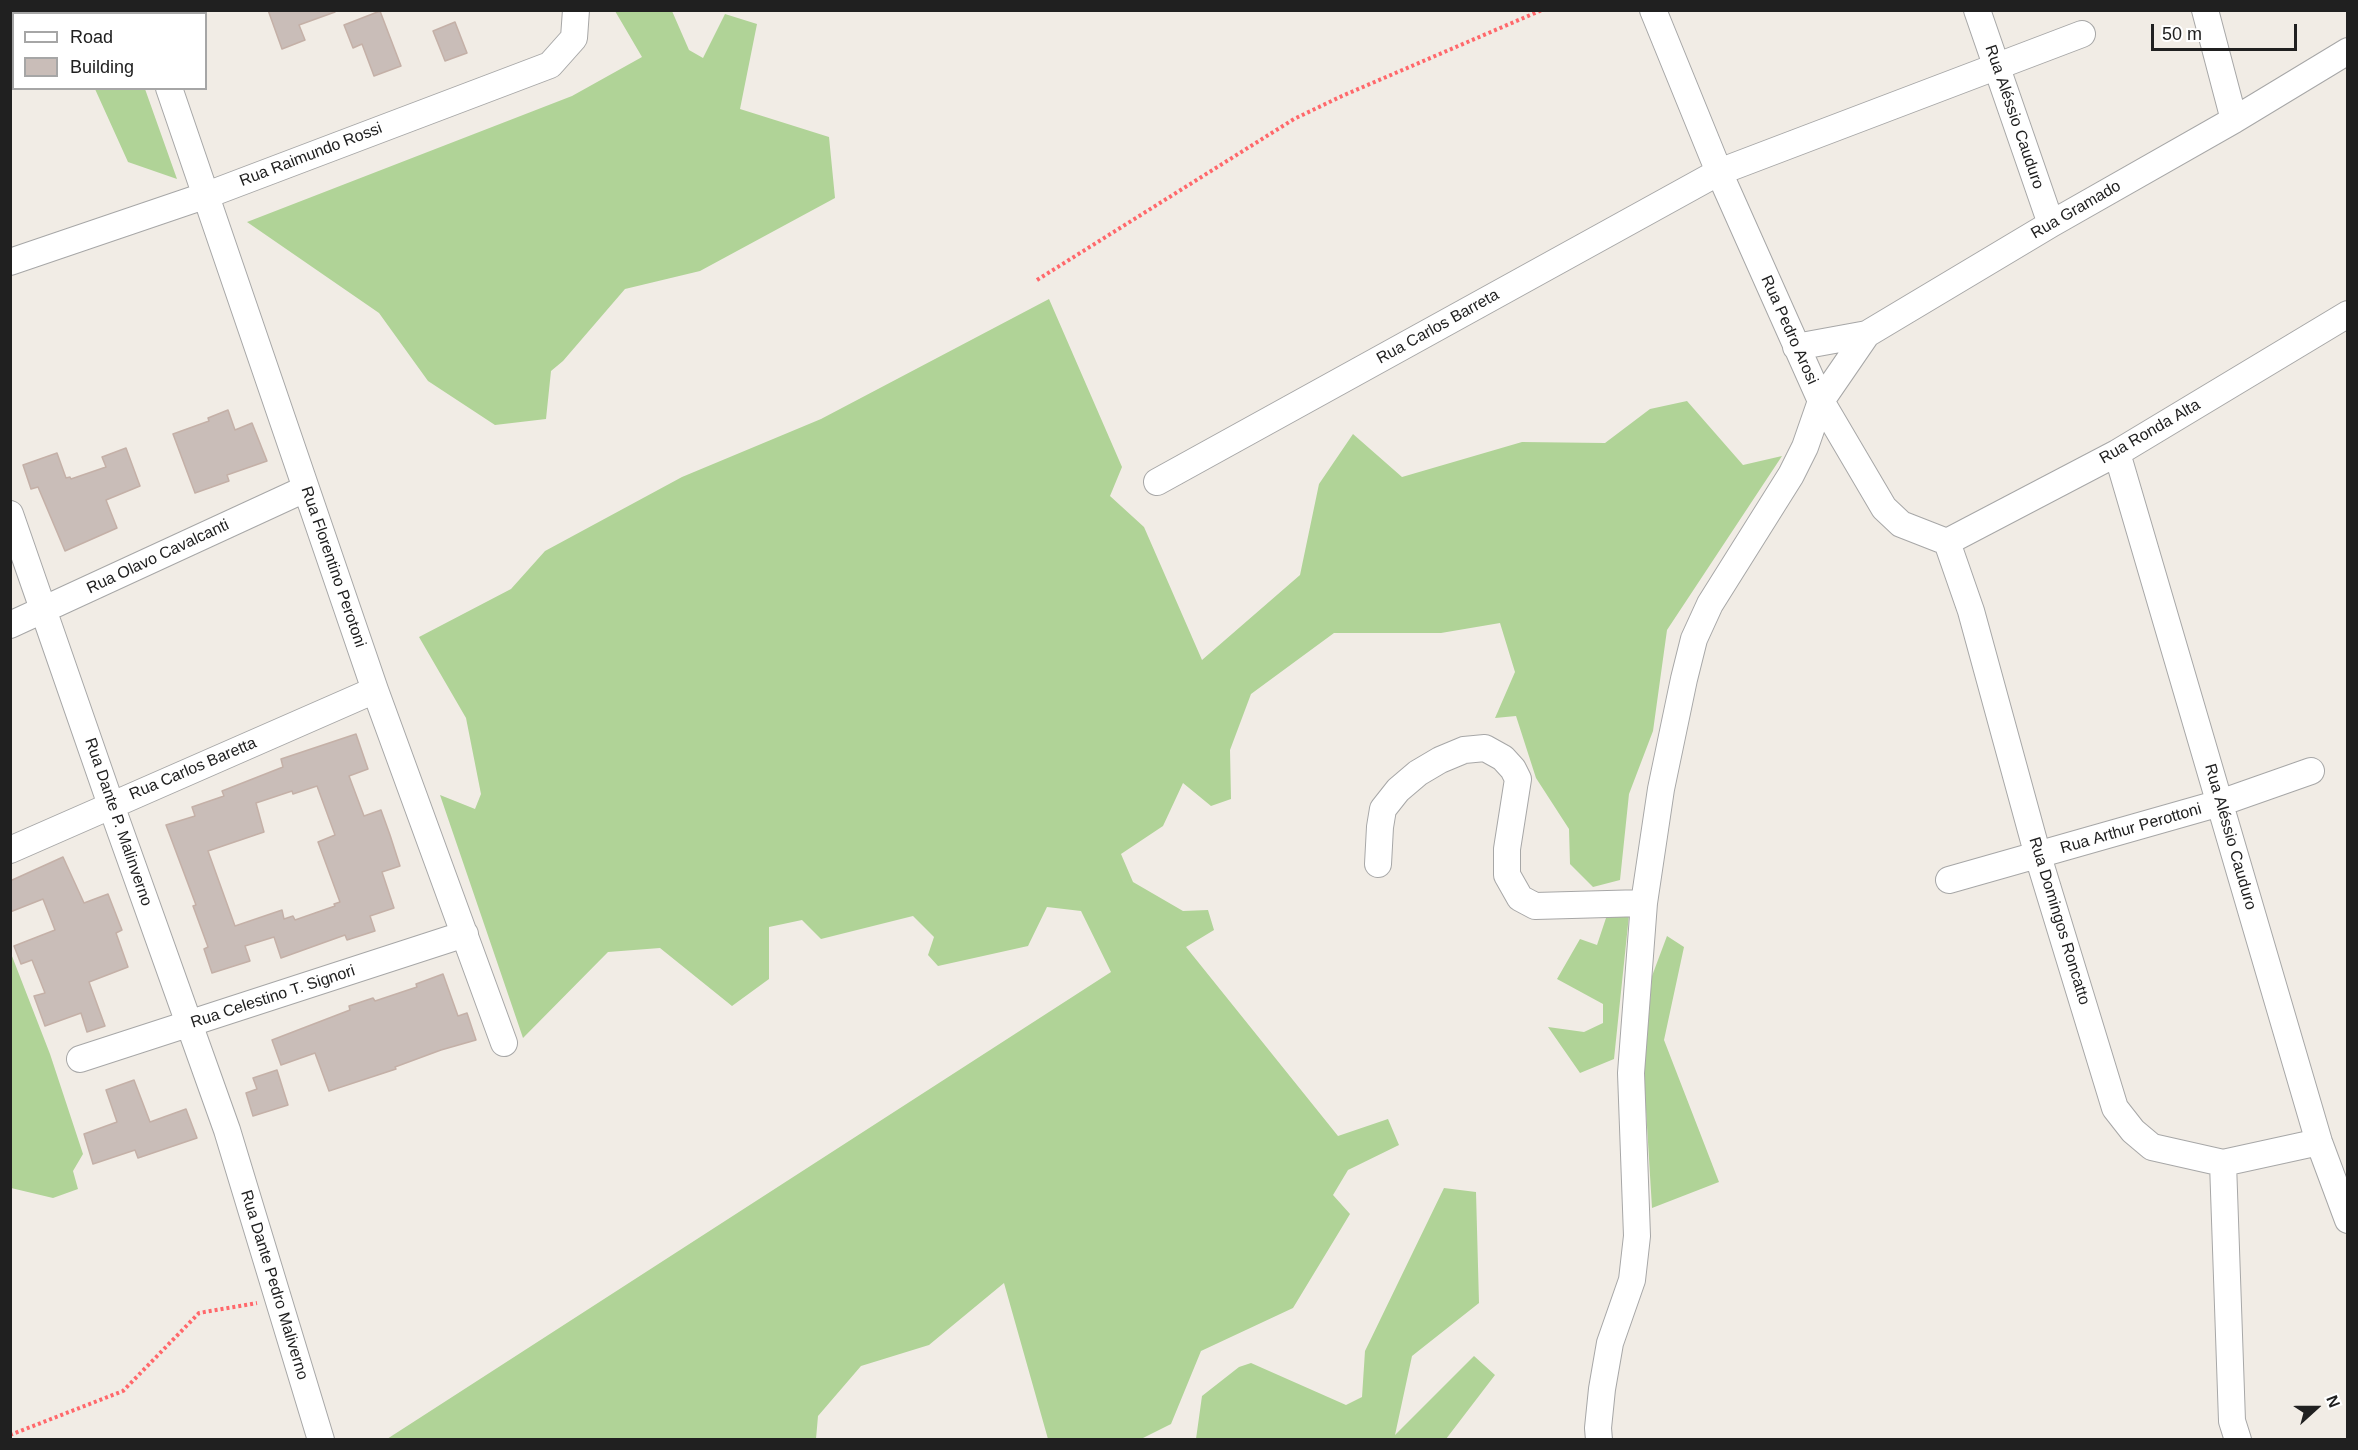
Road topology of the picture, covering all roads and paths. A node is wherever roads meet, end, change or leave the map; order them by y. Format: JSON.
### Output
{"nodes":[{"id":1,"x":576,"y":10,"type":"edge"},
{"id":2,"x":1542,"y":10,"type":"edge"},
{"id":3,"x":1653,"y":10,"type":"edge"},
{"id":4,"x":1977,"y":10,"type":"edge"},
{"id":5,"x":2205,"y":10,"type":"edge"},
{"id":6,"x":2082,"y":34,"type":"dead end"},
{"id":7,"x":2348,"y":51,"type":"edge"},
{"id":8,"x":1996,"y":65,"type":"junction"},
{"id":9,"x":170,"y":90,"type":"edge"},
{"id":10,"x":2234,"y":120,"type":"junction"},
{"id":11,"x":1719,"y":171,"type":"junction"},
{"id":12,"x":207,"y":195,"type":"junction"},
{"id":13,"x":2050,"y":224,"type":"junction"},
{"id":14,"x":10,"y":262,"type":"edge"},
{"id":15,"x":1037,"y":280,"type":"dead end"},
{"id":16,"x":2348,"y":314,"type":"edge"},
{"id":17,"x":1867,"y":334,"type":"junction"},
{"id":18,"x":1796,"y":346,"type":"junction"},
{"id":19,"x":1821,"y":401,"type":"junction"},
{"id":20,"x":2117,"y":453,"type":"junction"},
{"id":21,"x":1157,"y":482,"type":"dead end"},
{"id":22,"x":305,"y":489,"type":"junction"},
{"id":23,"x":10,"y":514,"type":"edge"},
{"id":24,"x":1947,"y":542,"type":"junction"},
{"id":25,"x":44,"y":609,"type":"junction"},
{"id":26,"x":10,"y":625,"type":"edge"},
{"id":27,"x":375,"y":690,"type":"junction"},
{"id":28,"x":2312,"y":771,"type":"dead end"},
{"id":29,"x":2220,"y":803,"type":"junction"},
{"id":30,"x":111,"y":805,"type":"junction"},
{"id":31,"x":10,"y":850,"type":"edge"},
{"id":32,"x":2038,"y":856,"type":"junction"},
{"id":33,"x":1378,"y":864,"type":"dead end"},
{"id":34,"x":1948,"y":880,"type":"dead end"},
{"id":35,"x":1644,"y":903,"type":"junction"},
{"id":36,"x":465,"y":934,"type":"junction"},
{"id":37,"x":189,"y":1025,"type":"junction"},
{"id":38,"x":504,"y":1043,"type":"dead end"},
{"id":39,"x":80,"y":1059,"type":"dead end"},
{"id":40,"x":227,"y":1130,"type":"joint"},
{"id":41,"x":2319,"y":1142,"type":"junction"},
{"id":42,"x":2223,"y":1163,"type":"junction"},
{"id":43,"x":2348,"y":1220,"type":"edge"},
{"id":44,"x":278,"y":1299,"type":"junction"},
{"id":45,"x":10,"y":1436,"type":"edge"},
{"id":46,"x":321,"y":1440,"type":"edge"},
{"id":47,"x":1599,"y":1440,"type":"edge"},
{"id":48,"x":2238,"y":1440,"type":"edge"}],
"edges":[{"from":1,"to":12,"type":"street","name":"Rua Raimundo Rossi"},
{"from":2,"to":15,"type":"path"},
{"from":3,"to":11,"type":"street","name":"Rua Pedro Arosi"},
{"from":4,"to":8,"type":"street","name":"Rua Aléssio Cauduro"},
{"from":5,"to":10,"type":"street"},
{"from":6,"to":8,"type":"street","name":"Rua Carlos Barreta"},
{"from":7,"to":10,"type":"street","name":"Rua Gramado"},
{"from":8,"to":11,"type":"street","name":"Rua Carlos Barreta"},
{"from":8,"to":13,"type":"street","name":"Rua Aléssio Cauduro"},
{"from":9,"to":12,"type":"street","name":"Rua Florentino Perotoni"},
{"from":10,"to":13,"type":"street","name":"Rua Gramado"},
{"from":11,"to":18,"type":"street","name":"Rua Pedro Arosi"},
{"from":11,"to":21,"type":"street","name":"Rua Carlos Barreta"},
{"from":12,"to":14,"type":"street","name":"Rua Raimundo Rossi"},
{"from":12,"to":22,"type":"street","name":"Rua Florentino Perotoni"},
{"from":13,"to":17,"type":"street","name":"Rua Gramado"},
{"from":16,"to":20,"type":"street","name":"Rua Ronda Alta"},
{"from":17,"to":18,"type":"street","name":"Rua Gramado"},
{"from":17,"to":19,"type":"street"},
{"from":18,"to":19,"type":"street","name":"Rua Pedro Arosi"},
{"from":19,"to":24,"type":"street","name":"Rua Pedro Arosi"},
{"from":19,"to":35,"type":"street"},
{"from":20,"to":24,"type":"street","name":"Rua Ronda Alta"},
{"from":20,"to":29,"type":"street","name":"Rua Aléssio Cauduro"},
{"from":22,"to":25,"type":"street","name":"Rua Olavo Cavalcanti"},
{"from":22,"to":27,"type":"street","name":"Rua Florentino Perotoni"},
{"from":23,"to":25,"type":"street","name":"Rua Dante P. Malinverno"},
{"from":24,"to":32,"type":"street","name":"Rua Domingos Roncatto"},
{"from":25,"to":26,"type":"street","name":"Rua Olavo Cavalcanti"},
{"from":25,"to":30,"type":"street","name":"Rua Dante P. Malinverno"},
{"from":27,"to":30,"type":"street","name":"Rua Carlos Baretta"},
{"from":27,"to":36,"type":"street","name":"Rua Florentino Perotoni"},
{"from":28,"to":29,"type":"street","name":"Rua Arthur Perottoni"},
{"from":29,"to":32,"type":"street","name":"Rua Arthur Perottoni"},
{"from":29,"to":41,"type":"street","name":"Rua Aléssio Cauduro"},
{"from":30,"to":31,"type":"street","name":"Rua Carlos Baretta"},
{"from":30,"to":37,"type":"street","name":"Rua Dante P. Malinverno"},
{"from":32,"to":34,"type":"street","name":"Rua Arthur Perottoni"},
{"from":32,"to":42,"type":"street","name":"Rua Domingos Roncatto"},
{"from":33,"to":35,"type":"street"},
{"from":35,"to":47,"type":"street"},
{"from":36,"to":37,"type":"street","name":"Rua Celestino T. Signori"},
{"from":36,"to":38,"type":"street","name":"Rua Florentino Perotoni"},
{"from":37,"to":39,"type":"street","name":"Rua Celestino T. Signori"},
{"from":37,"to":40,"type":"street","name":"Rua Dante P. Malinverno"},
{"from":40,"to":44,"type":"street","name":"Rua Dante Pedro Maliverno"},
{"from":41,"to":42,"type":"street","name":"Rua Domingos Roncatto"},
{"from":41,"to":43,"type":"street","name":"Rua Aléssio Cauduro"},
{"from":42,"to":48,"type":"street"},
{"from":44,"to":45,"type":"path"},
{"from":44,"to":46,"type":"street","name":"Rua Dante Pedro Maliverno"}]}
